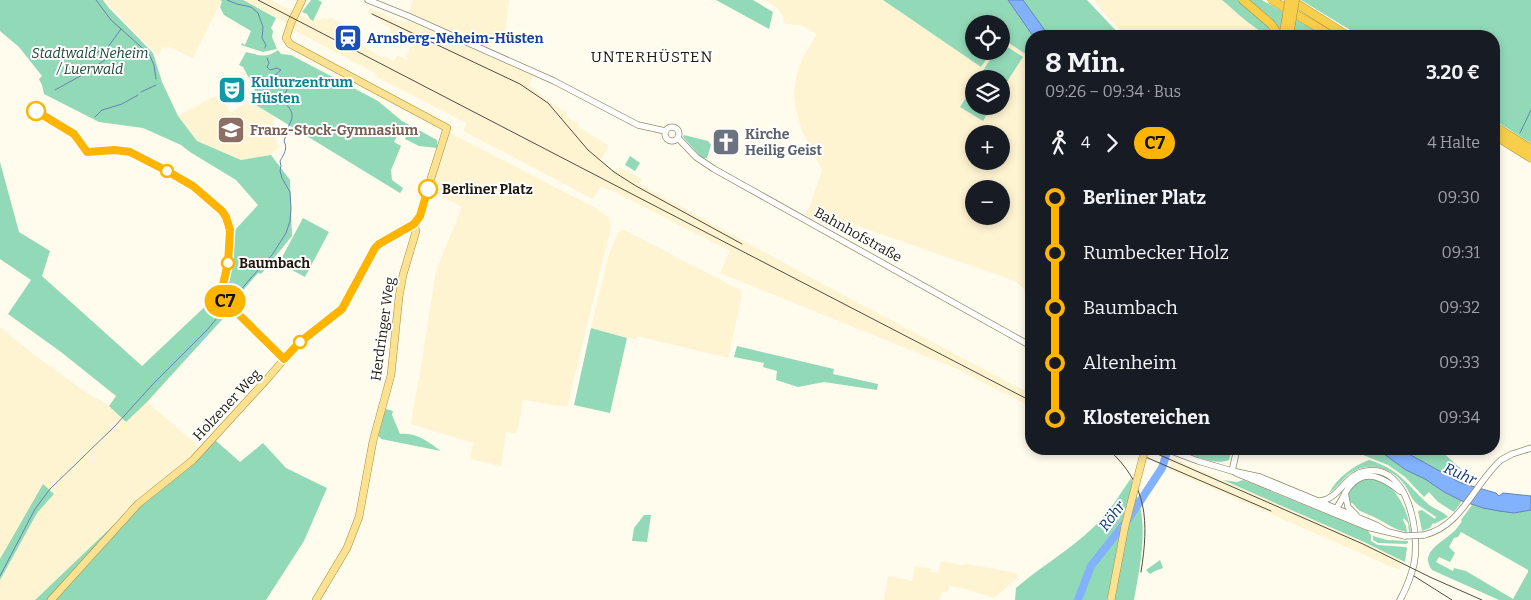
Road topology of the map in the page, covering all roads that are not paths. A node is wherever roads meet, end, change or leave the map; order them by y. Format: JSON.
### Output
{"nodes":[{"id":1,"x":302,"y":0,"type":"edge"},
{"id":2,"x":306,"y":0,"type":"edge"},
{"id":3,"x":368,"y":0,"type":"edge"},
{"id":4,"x":1243,"y":0,"type":"edge"},
{"id":5,"x":1272,"y":0,"type":"edge"},
{"id":6,"x":1290,"y":0,"type":"edge"},
{"id":7,"x":1295,"y":0,"type":"edge"},
{"id":8,"x":297,"y":11,"type":"junction"},
{"id":9,"x":1289,"y":23,"type":"junction"},
{"id":10,"x":1276,"y":30,"type":"edge"},
{"id":11,"x":1285,"y":30,"type":"edge"},
{"id":12,"x":1289,"y":30,"type":"edge"},
{"id":13,"x":1322,"y":30,"type":"edge"},
{"id":14,"x":1338,"y":30,"type":"edge"},
{"id":15,"x":1500,"y":130,"type":"edge"},
{"id":16,"x":665,"y":131,"type":"junction"},
{"id":17,"x":678,"y":138,"type":"junction"},
{"id":18,"x":1500,"y":139,"type":"edge"},
{"id":19,"x":1531,"y":149,"type":"edge"},
{"id":20,"x":1531,"y":158,"type":"edge"},
{"id":21,"x":414,"y":224,"type":"junction"},
{"id":22,"x":1025,"y":343,"type":"edge"},
{"id":23,"x":1531,"y":448,"type":"edge"},
{"id":24,"x":1143,"y":455,"type":"edge"},
{"id":25,"x":1181,"y":455,"type":"edge"},
{"id":26,"x":1236,"y":455,"type":"edge"},
{"id":27,"x":1232,"y":471,"type":"junction"},
{"id":28,"x":1343,"y":490,"type":"junction"},
{"id":29,"x":1318,"y":501,"type":"junction"},
{"id":30,"x":1334,"y":510,"type":"junction"},
{"id":31,"x":1360,"y":518,"type":"junction"},
{"id":32,"x":1388,"y":532,"type":"junction"},
{"id":33,"x":51,"y":600,"type":"edge"},
{"id":34,"x":316,"y":600,"type":"edge"},
{"id":35,"x":1111,"y":600,"type":"edge"},
{"id":36,"x":1400,"y":600,"type":"edge"}],
"edges":[{"from":1,"to":8,"type":"main road"},
{"from":2,"to":8,"type":"main road"},
{"from":3,"to":16,"type":"street","name":"Bahnhofstraße"},
{"from":4,"to":10,"type":"highway"},
{"from":5,"to":13,"type":"highway"},
{"from":6,"to":9,"type":"highway","bridge":true},
{"from":6,"to":14,"type":"highway"},
{"from":7,"to":9,"type":"highway","bridge":true},
{"from":8,"to":21,"type":"main road","name":"Herdringer Weg"},
{"from":9,"to":11,"type":"highway"},
{"from":9,"to":12,"type":"highway"},
{"from":15,"to":19,"type":"highway"},
{"from":16,"to":17,"type":"street","name":"Bahnhofstraße"},
{"from":16,"to":17,"type":"street","name":"Bahnhofstraße"},
{"from":17,"to":22,"type":"street","name":"Bahnhofstraße"},
{"from":18,"to":20,"type":"highway"},
{"from":21,"to":33,"type":"main road","name":"Holzener Weg"},
{"from":21,"to":34,"type":"main road","name":"Herdringer Weg"},
{"from":23,"to":32,"type":"street","bridge":true},
{"from":24,"to":35,"type":"main road","bridge":true},
{"from":25,"to":27,"type":"street"},
{"from":26,"to":27,"type":"street"},
{"from":27,"to":29,"type":"street"},
{"from":27,"to":30,"type":"street"},
{"from":28,"to":29,"type":"street"},
{"from":28,"to":30,"type":"street"},
{"from":28,"to":31,"type":"street"},
{"from":28,"to":36,"type":"street"},
{"from":29,"to":30,"type":"street"},
{"from":30,"to":31,"type":"street"},
{"from":30,"to":32,"type":"street"},
{"from":31,"to":32,"type":"street"}]}
